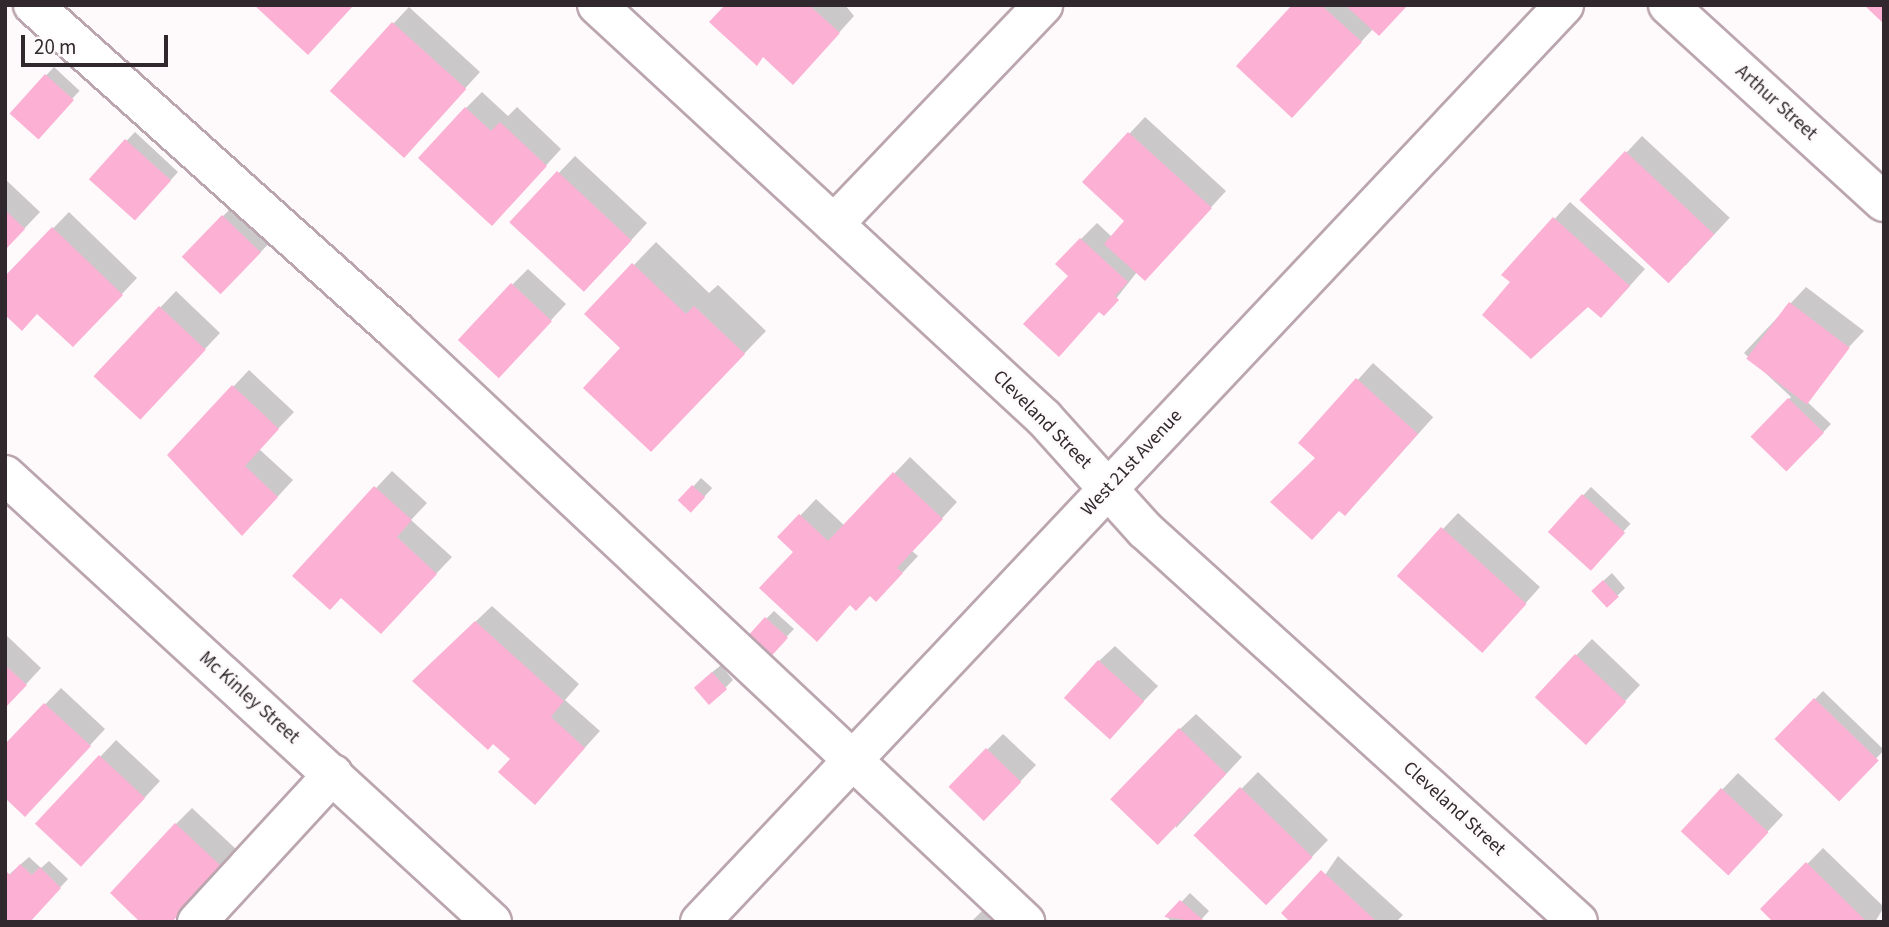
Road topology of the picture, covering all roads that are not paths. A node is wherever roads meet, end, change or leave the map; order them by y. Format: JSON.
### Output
{"nodes":[{"id":1,"x":33,"y":5,"type":"edge"},
{"id":2,"x":597,"y":5,"type":"edge"},
{"id":3,"x":1043,"y":5,"type":"edge"},
{"id":4,"x":1564,"y":5,"type":"edge"},
{"id":5,"x":1668,"y":5,"type":"edge"},
{"id":6,"x":1884,"y":202,"type":"edge"},
{"id":7,"x":834,"y":224,"type":"junction"},
{"id":8,"x":5,"y":475,"type":"edge"},
{"id":9,"x":1108,"y":488,"type":"junction"},
{"id":10,"x":852,"y":761,"type":"junction"},
{"id":11,"x":333,"y":774,"type":"junction"},
{"id":12,"x":197,"y":922,"type":"edge"},
{"id":13,"x":492,"y":922,"type":"edge"},
{"id":14,"x":700,"y":922,"type":"edge"},
{"id":15,"x":1025,"y":922,"type":"edge"},
{"id":16,"x":1578,"y":922,"type":"edge"}],
"edges":[{"from":1,"to":10,"type":"street"},
{"from":2,"to":7,"type":"street","name":"Cleveland Street"},
{"from":3,"to":7,"type":"street"},
{"from":4,"to":9,"type":"street","name":"West 21st Avenue"},
{"from":5,"to":6,"type":"street","name":"Arthur Street"},
{"from":7,"to":9,"type":"street","name":"Cleveland Street"},
{"from":8,"to":11,"type":"street","name":"Mc Kinley Street"},
{"from":9,"to":10,"type":"street","name":"West 21st Avenue"},
{"from":9,"to":16,"type":"street","name":"Cleveland Street"},
{"from":10,"to":14,"type":"street","name":"West 21st Avenue"},
{"from":10,"to":15,"type":"street"},
{"from":11,"to":12,"type":"street"},
{"from":11,"to":13,"type":"street","name":"Mc Kinley Street"}]}
